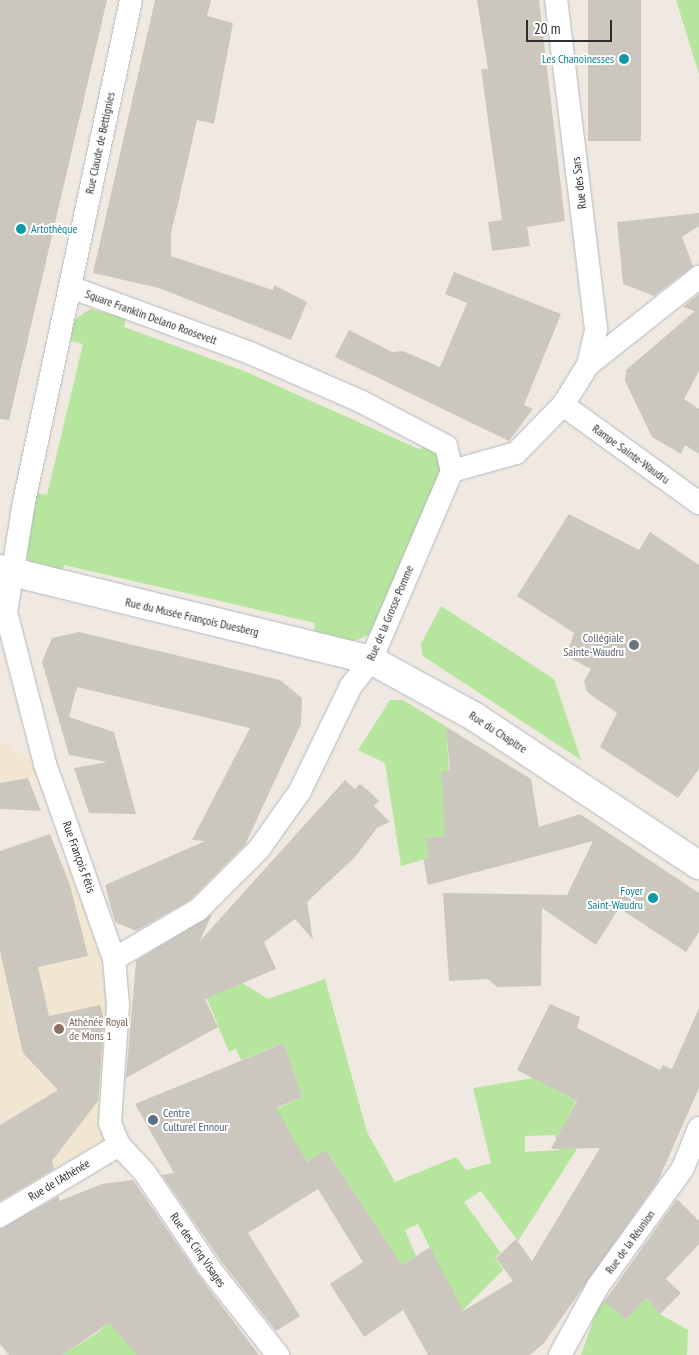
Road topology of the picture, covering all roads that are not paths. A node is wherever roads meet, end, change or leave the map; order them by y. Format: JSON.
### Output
{"nodes":[{"id":1,"x":131,"y":0,"type":"edge"},
{"id":2,"x":556,"y":0,"type":"edge"},
{"id":3,"x":699,"y":277,"type":"edge"},
{"id":4,"x":70,"y":286,"type":"junction"},
{"id":5,"x":588,"y":365,"type":"junction"},
{"id":6,"x":563,"y":405,"type":"junction"},
{"id":7,"x":452,"y":471,"type":"junction"},
{"id":8,"x":699,"y":503,"type":"edge"},
{"id":9,"x":6,"y":571,"type":"edge"},
{"id":10,"x":371,"y":660,"type":"junction"},
{"id":11,"x":699,"y":865,"type":"edge"},
{"id":12,"x":114,"y":959,"type":"junction"},
{"id":13,"x":699,"y":1128,"type":"edge"},
{"id":14,"x":119,"y":1144,"type":"junction"},
{"id":15,"x":0,"y":1216,"type":"edge"},
{"id":16,"x":278,"y":1355,"type":"edge"},
{"id":17,"x":560,"y":1355,"type":"edge"}],
"edges":[{"from":1,"to":4,"type":"street","name":"Rue Claude de Bettignies"},
{"from":2,"to":5,"type":"street","name":"Rue des Sars"},
{"from":3,"to":5,"type":"street"},
{"from":4,"to":7,"type":"street","name":"Square Franklin Delano Roosevelt"},
{"from":4,"to":9,"type":"street","name":"Square Franklin Delano Roosevelt"},
{"from":5,"to":6,"type":"street"},
{"from":6,"to":7,"type":"street"},
{"from":6,"to":8,"type":"street","name":"Rampe Sainte-Waudru"},
{"from":7,"to":10,"type":"street","name":"Rue de la Grosse Pomme"},
{"from":9,"to":10,"type":"street","name":"Rue du Musée François Duesberg"},
{"from":9,"to":12,"type":"street","name":"Rue François Fétis"},
{"from":10,"to":11,"type":"street","name":"Rue du Chapitre"},
{"from":10,"to":12,"type":"street","name":"Rue de la Grosse Pomme"},
{"from":12,"to":14,"type":"street","name":"Rue François Fétis"},
{"from":13,"to":17,"type":"street","name":"Rue de la Réunion"},
{"from":14,"to":15,"type":"street","name":"Rue de l'Athénée"},
{"from":14,"to":16,"type":"street","name":"Rue des Cinq Visages"}]}
